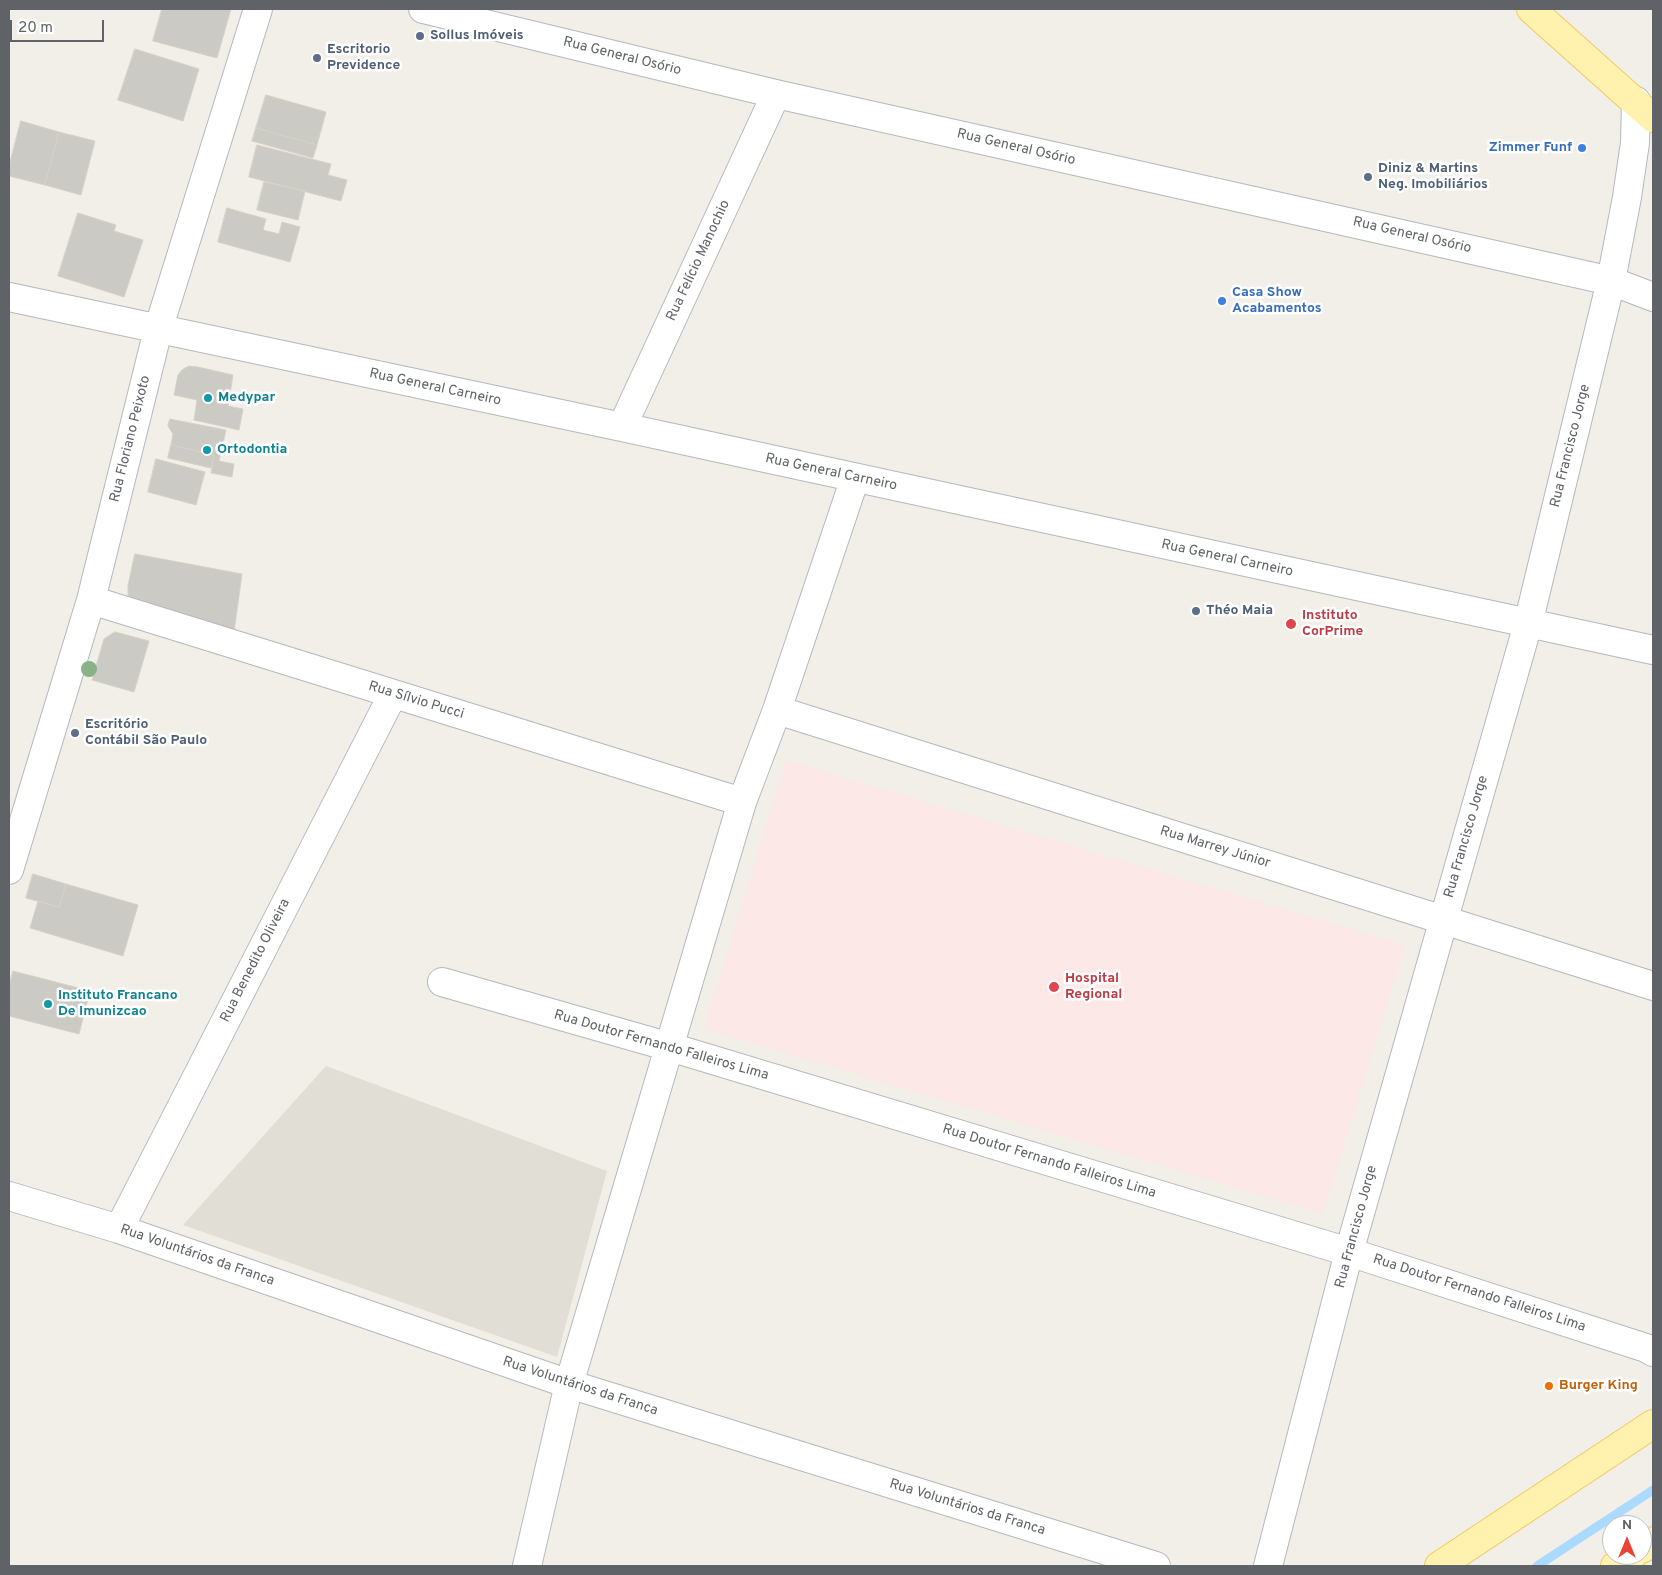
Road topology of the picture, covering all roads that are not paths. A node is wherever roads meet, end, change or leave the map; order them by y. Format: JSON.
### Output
{"nodes":[{"id":1,"x":258,"y":9,"type":"edge"},
{"id":2,"x":423,"y":9,"type":"edge"},
{"id":3,"x":1531,"y":9,"type":"edge"},
{"id":4,"x":776,"y":94,"type":"junction"},
{"id":5,"x":1644,"y":110,"type":"edge"},
{"id":6,"x":1611,"y":281,"type":"junction"},
{"id":7,"x":1653,"y":283,"type":"edge"},
{"id":8,"x":9,"y":297,"type":"edge"},
{"id":9,"x":1653,"y":297,"type":"edge"},
{"id":10,"x":158,"y":330,"type":"junction"},
{"id":11,"x":622,"y":427,"type":"junction"},
{"id":12,"x":855,"y":478,"type":"junction"},
{"id":13,"x":91,"y":600,"type":"junction"},
{"id":14,"x":1528,"y":624,"type":"junction"},
{"id":15,"x":1653,"y":650,"type":"edge"},
{"id":16,"x":393,"y":694,"type":"junction"},
{"id":17,"x":777,"y":710,"type":"junction"},
{"id":18,"x":742,"y":802,"type":"junction"},
{"id":19,"x":9,"y":870,"type":"edge"},
{"id":20,"x":1444,"y":919,"type":"junction"},
{"id":21,"x":442,"y":982,"type":"dead end"},
{"id":22,"x":1653,"y":986,"type":"edge"},
{"id":23,"x":670,"y":1047,"type":"junction"},
{"id":24,"x":9,"y":1196,"type":"edge"},
{"id":25,"x":119,"y":1229,"type":"junction"},
{"id":26,"x":1349,"y":1252,"type":"junction"},
{"id":27,"x":1653,"y":1352,"type":"edge"},
{"id":28,"x":569,"y":1384,"type":"junction"},
{"id":29,"x":1653,"y":1424,"type":"edge"},
{"id":30,"x":527,"y":1566,"type":"edge"},
{"id":31,"x":1156,"y":1566,"type":"edge"},
{"id":32,"x":1268,"y":1566,"type":"edge"},
{"id":33,"x":1439,"y":1566,"type":"edge"}],
"edges":[{"from":1,"to":10,"type":"street","name":"Rua Floriano Peixoto"},
{"from":2,"to":4,"type":"street","name":"Rua General Osório"},
{"from":3,"to":5,"type":"main road"},
{"from":4,"to":6,"type":"street","name":"Rua General Osório"},
{"from":4,"to":11,"type":"street","name":"Rua Felício Manochio"},
{"from":5,"to":6,"type":"street","name":"Rua Francisco Jorge"},
{"from":6,"to":7,"type":"street","name":"Rua General Osório"},
{"from":6,"to":9,"type":"street","name":"Rua General Osório"},
{"from":6,"to":14,"type":"street","name":"Rua Francisco Jorge"},
{"from":8,"to":10,"type":"street","name":"Rua General Carneiro"},
{"from":10,"to":11,"type":"street","name":"Rua General Carneiro"},
{"from":10,"to":13,"type":"street","name":"Rua Floriano Peixoto"},
{"from":11,"to":12,"type":"street","name":"Rua General Carneiro"},
{"from":12,"to":14,"type":"street","name":"Rua General Carneiro"},
{"from":12,"to":17,"type":"street"},
{"from":13,"to":16,"type":"street","name":"Rua Sílvio Pucci"},
{"from":13,"to":19,"type":"street","name":"Rua Floriano Peixoto"},
{"from":14,"to":15,"type":"street","name":"Rua General Carneiro"},
{"from":14,"to":20,"type":"street","name":"Rua Francisco Jorge"},
{"from":16,"to":18,"type":"street","name":"Rua Sílvio Pucci"},
{"from":16,"to":25,"type":"street","name":"Rua Benedito Oliveira"},
{"from":17,"to":18,"type":"street"},
{"from":17,"to":20,"type":"street","name":"Rua Marrey Júnior"},
{"from":18,"to":23,"type":"street"},
{"from":20,"to":22,"type":"street","name":"Rua Marrey Júnior"},
{"from":20,"to":26,"type":"street","name":"Rua Francisco Jorge"},
{"from":21,"to":23,"type":"street","name":"Rua Doutor Fernando Falleiros Lima"},
{"from":23,"to":26,"type":"street","name":"Rua Doutor Fernando Falleiros Lima"},
{"from":23,"to":28,"type":"street"},
{"from":24,"to":25,"type":"street","name":"Rua Voluntários da Franca"},
{"from":25,"to":28,"type":"street","name":"Rua Voluntários da Franca"},
{"from":26,"to":27,"type":"street","name":"Rua Doutor Fernando Falleiros Lima"},
{"from":26,"to":32,"type":"street","name":"Rua Francisco Jorge"},
{"from":28,"to":30,"type":"street"},
{"from":28,"to":31,"type":"street","name":"Rua Voluntários da Franca"},
{"from":29,"to":33,"type":"main road"}]}
